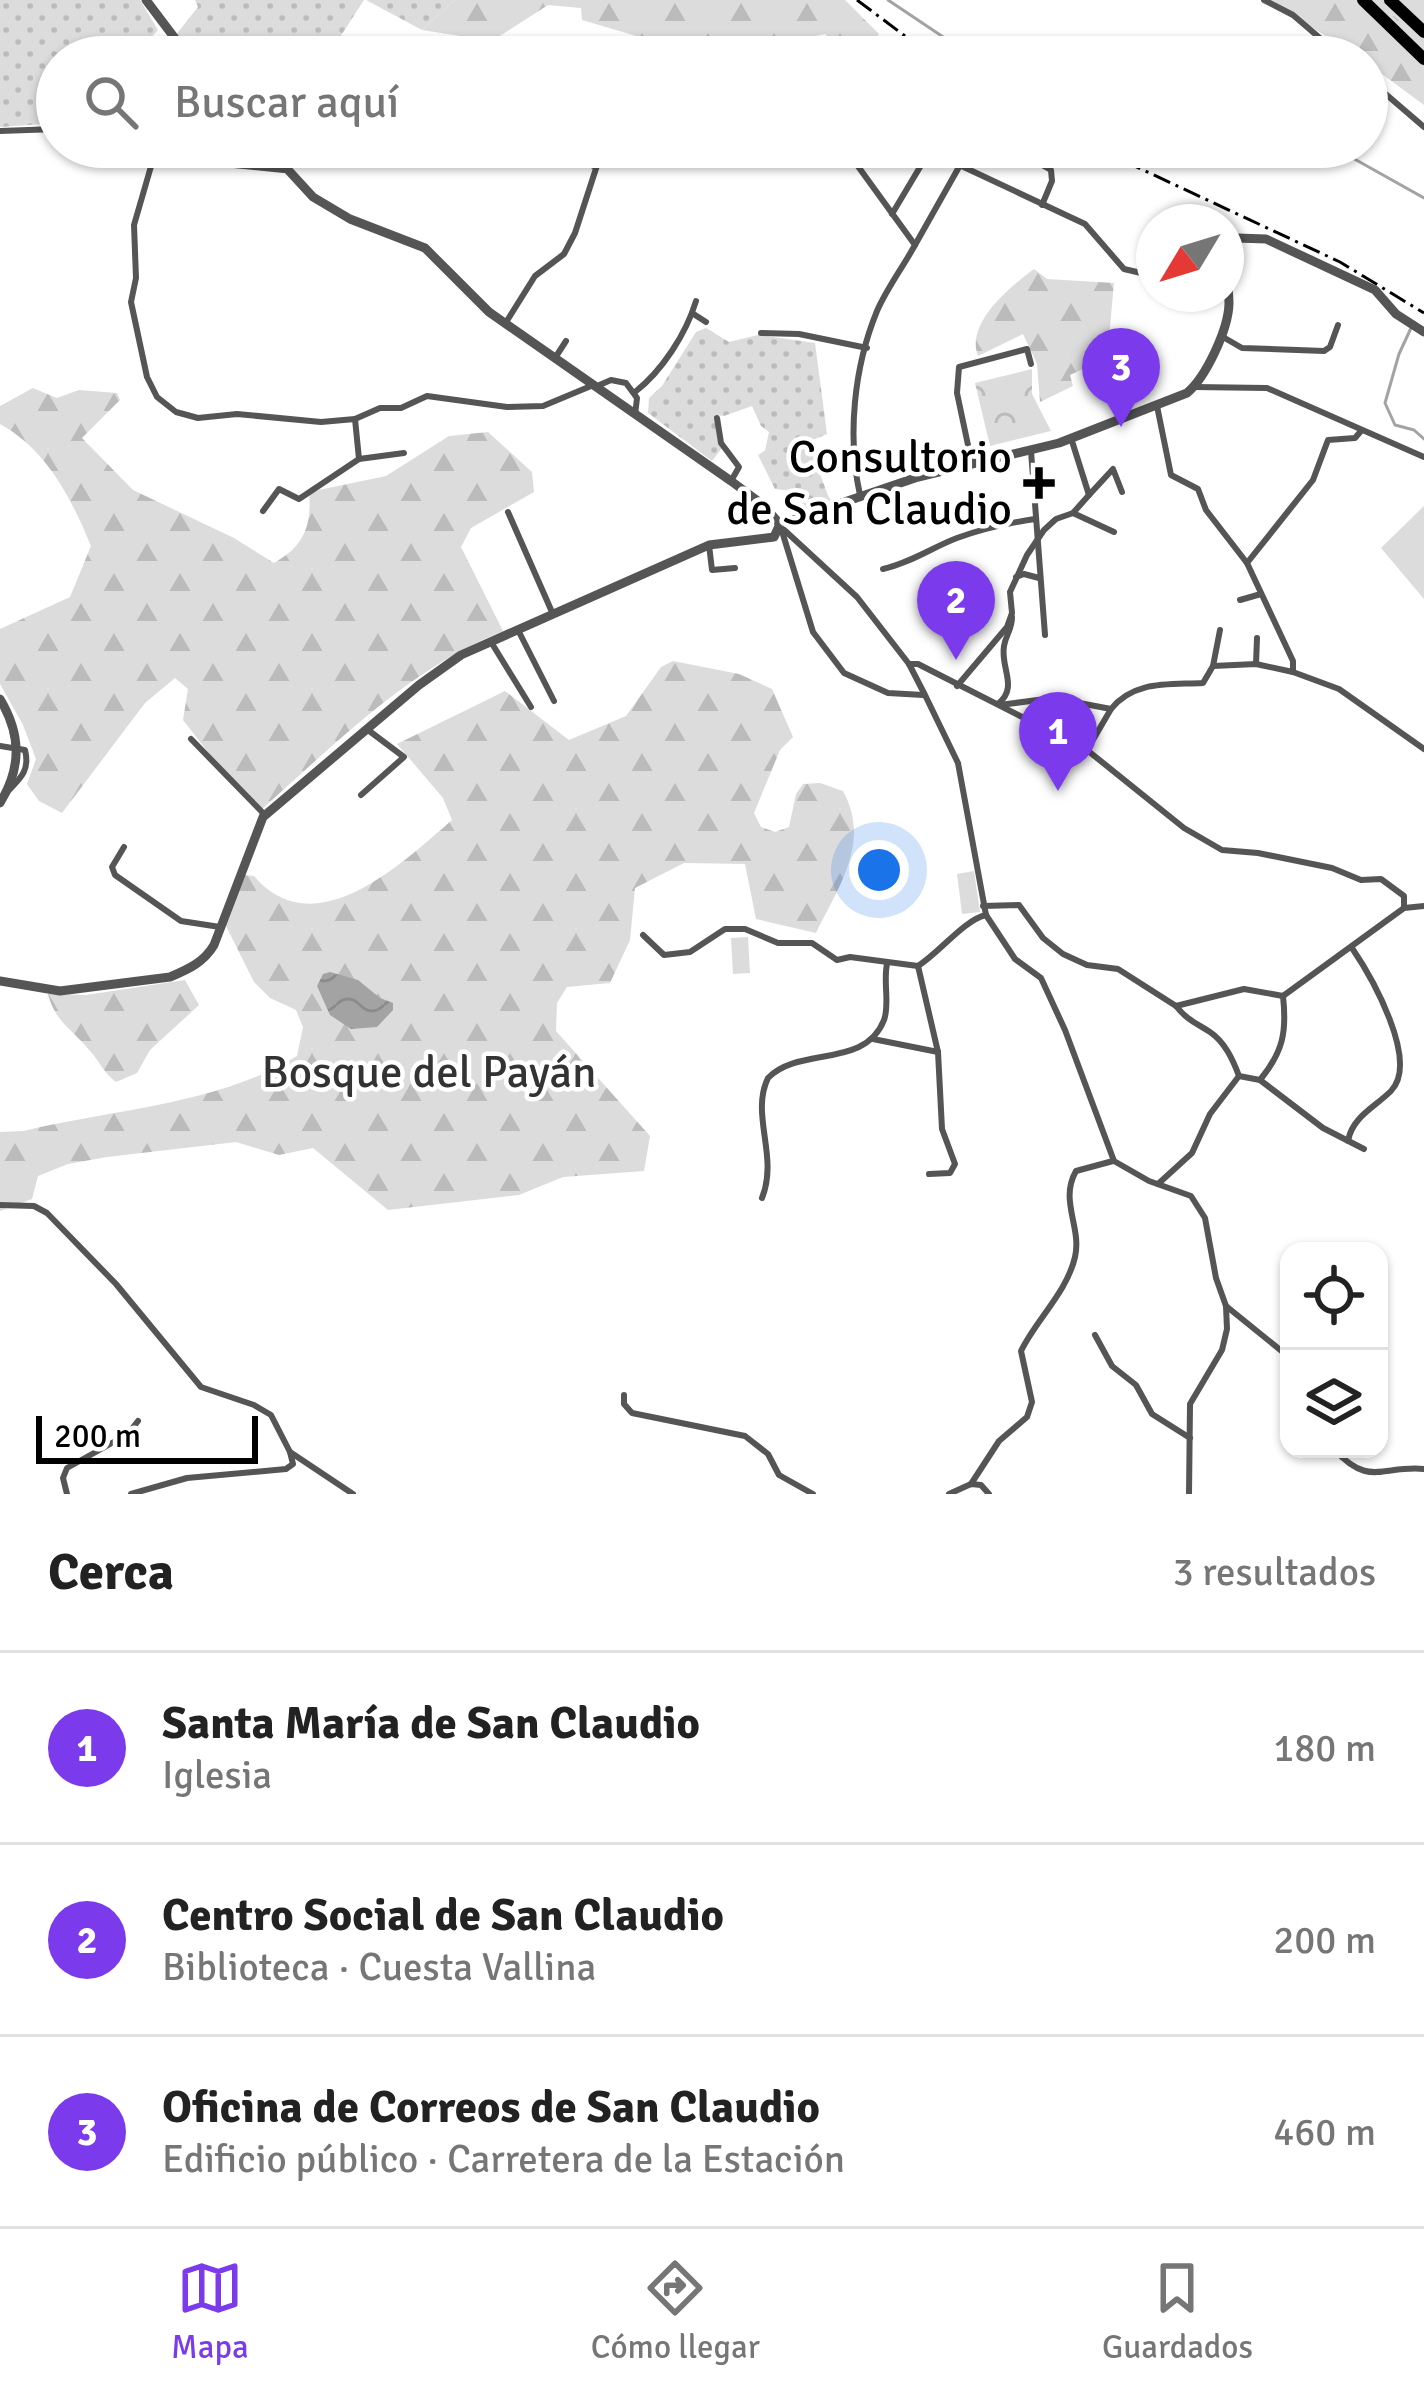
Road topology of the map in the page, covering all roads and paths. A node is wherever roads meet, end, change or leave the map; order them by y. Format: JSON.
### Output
{"nodes":[{"id":1,"x":146,"y":0,"type":"edge"},
{"id":2,"x":1264,"y":0,"type":"edge"},
{"id":3,"x":1363,"y":0,"type":"edge"},
{"id":4,"x":1390,"y":0,"type":"edge"},
{"id":5,"x":1424,"y":32,"type":"edge"},
{"id":6,"x":173,"y":36,"type":"edge"},
{"id":7,"x":1317,"y":36,"type":"edge"},
{"id":8,"x":1424,"y":58,"type":"edge"},
{"id":9,"x":1388,"y":96,"type":"edge"},
{"id":10,"x":1424,"y":127,"type":"edge"},
{"id":11,"x":36,"y":130,"type":"edge"},
{"id":12,"x":0,"y":131,"type":"edge"},
{"id":13,"x":151,"y":168,"type":"edge"},
{"id":14,"x":268,"y":168,"type":"edge"},
{"id":15,"x":596,"y":168,"type":"edge"},
{"id":16,"x":859,"y":168,"type":"edge"},
{"id":17,"x":915,"y":168,"type":"edge"},
{"id":18,"x":958,"y":168,"type":"edge"},
{"id":19,"x":961,"y":168,"type":"edge"},
{"id":20,"x":1047,"y":168,"type":"edge"},
{"id":21,"x":287,"y":170,"type":"joint"},
{"id":22,"x":1042,"y":205,"type":"junction"},
{"id":23,"x":892,"y":214,"type":"junction"},
{"id":24,"x":1244,"y":238,"type":"edge"},
{"id":25,"x":915,"y":245,"type":"junction"},
{"id":26,"x":1136,"y":272,"type":"edge"},
{"id":27,"x":696,"y":301,"type":"dead end"},
{"id":28,"x":1228,"y":312,"type":"edge"},
{"id":29,"x":692,"y":314,"type":"junction"},
{"id":30,"x":706,"y":322,"type":"dead end"},
{"id":31,"x":505,"y":324,"type":"junction"},
{"id":32,"x":1338,"y":325,"type":"dead end"},
{"id":33,"x":761,"y":332,"type":"dead end"},
{"id":34,"x":1424,"y":332,"type":"edge"},
{"id":35,"x":1220,"y":335,"type":"junction"},
{"id":36,"x":566,"y":341,"type":"dead end"},
{"id":37,"x":867,"y":348,"type":"junction"},
{"id":38,"x":554,"y":359,"type":"junction"},
{"id":39,"x":1031,"y":364,"type":"dead end"},
{"id":40,"x":593,"y":387,"type":"junction"},
{"id":41,"x":1194,"y":387,"type":"junction"},
{"id":42,"x":635,"y":392,"type":"junction"},
{"id":43,"x":1156,"y":406,"type":"junction"},
{"id":44,"x":635,"y":415,"type":"junction"},
{"id":45,"x":717,"y":418,"type":"dead end"},
{"id":46,"x":356,"y":419,"type":"junction"},
{"id":47,"x":1361,"y":431,"type":"junction"},
{"id":48,"x":1072,"y":438,"type":"junction"},
{"id":49,"x":1031,"y":451,"type":"junction"},
{"id":50,"x":404,"y":453,"type":"dead end"},
{"id":51,"x":1424,"y":457,"type":"edge"},
{"id":52,"x":359,"y":459,"type":"junction"},
{"id":53,"x":972,"y":464,"type":"junction"},
{"id":54,"x":731,"y":481,"type":"junction"},
{"id":55,"x":1122,"y":492,"type":"dead end"},
{"id":56,"x":860,"y":495,"type":"junction"},
{"id":57,"x":1089,"y":495,"type":"junction"},
{"id":58,"x":263,"y":511,"type":"dead end"},
{"id":59,"x":508,"y":512,"type":"dead end"},
{"id":60,"x":1072,"y":513,"type":"junction"},
{"id":61,"x":1034,"y":519,"type":"junction"},
{"id":62,"x":780,"y":526,"type":"junction"},
{"id":63,"x":1114,"y":532,"type":"dead end"},
{"id":64,"x":1037,"y":542,"type":"junction"},
{"id":65,"x":709,"y":545,"type":"junction"},
{"id":66,"x":1024,"y":560,"type":"junction"},
{"id":67,"x":1247,"y":563,"type":"junction"},
{"id":68,"x":1037,"y":565,"type":"junction"},
{"id":69,"x":735,"y":568,"type":"dead end"},
{"id":70,"x":884,"y":569,"type":"dead end"},
{"id":71,"x":1016,"y":577,"type":"junction"},
{"id":72,"x":1039,"y":578,"type":"junction"},
{"id":73,"x":1262,"y":594,"type":"junction"},
{"id":74,"x":1240,"y":600,"type":"dead end"},
{"id":75,"x":1012,"y":613,"type":"junction"},
{"id":76,"x":554,"y":616,"type":"junction"},
{"id":77,"x":518,"y":630,"type":"junction"},
{"id":78,"x":1220,"y":630,"type":"dead end"},
{"id":79,"x":1045,"y":635,"type":"dead end"},
{"id":80,"x":1257,"y":638,"type":"dead end"},
{"id":81,"x":491,"y":642,"type":"junction"},
{"id":82,"x":909,"y":664,"type":"junction"},
{"id":83,"x":1256,"y":664,"type":"junction"},
{"id":84,"x":1213,"y":666,"type":"junction"},
{"id":85,"x":1293,"y":672,"type":"junction"},
{"id":86,"x":957,"y":686,"type":"junction"},
{"id":87,"x":926,"y":695,"type":"junction"},
{"id":88,"x":0,"y":699,"type":"edge"},
{"id":89,"x":554,"y":701,"type":"dead end"},
{"id":90,"x":997,"y":706,"type":"junction"},
{"id":91,"x":531,"y":707,"type":"dead end"},
{"id":92,"x":1111,"y":709,"type":"junction"},
{"id":93,"x":366,"y":727,"type":"junction"},
{"id":94,"x":191,"y":739,"type":"dead end"},
{"id":95,"x":0,"y":746,"type":"edge"},
{"id":96,"x":18,"y":749,"type":"junction"},
{"id":97,"x":1424,"y":749,"type":"edge"},
{"id":98,"x":1087,"y":750,"type":"junction"},
{"id":99,"x":361,"y":795,"type":"dead end"},
{"id":100,"x":0,"y":803,"type":"edge"},
{"id":101,"x":265,"y":815,"type":"junction"},
{"id":102,"x":124,"y":847,"type":"dead end"},
{"id":103,"x":1424,"y":906,"type":"edge"},
{"id":104,"x":1404,"y":908,"type":"junction"},
{"id":105,"x":985,"y":911,"type":"junction"},
{"id":106,"x":220,"y":927,"type":"junction"},
{"id":107,"x":643,"y":935,"type":"dead end"},
{"id":108,"x":1352,"y":948,"type":"junction"},
{"id":109,"x":887,"y":964,"type":"junction"},
{"id":110,"x":918,"y":966,"type":"junction"},
{"id":111,"x":0,"y":981,"type":"edge"},
{"id":112,"x":1283,"y":996,"type":"junction"},
{"id":113,"x":1177,"y":1006,"type":"junction"},
{"id":114,"x":873,"y":1039,"type":"junction"},
{"id":115,"x":938,"y":1052,"type":"junction"},
{"id":116,"x":1239,"y":1076,"type":"junction"},
{"id":117,"x":1260,"y":1080,"type":"junction"},
{"id":118,"x":1348,"y":1141,"type":"junction"},
{"id":119,"x":1364,"y":1149,"type":"dead end"},
{"id":120,"x":1114,"y":1161,"type":"junction"},
{"id":121,"x":929,"y":1174,"type":"dead end"},
{"id":122,"x":1158,"y":1184,"type":"junction"},
{"id":123,"x":762,"y":1198,"type":"dead end"},
{"id":124,"x":0,"y":1205,"type":"edge"},
{"id":125,"x":1226,"y":1306,"type":"junction"},
{"id":126,"x":1095,"y":1335,"type":"dead end"},
{"id":127,"x":1280,"y":1350,"type":"edge"},
{"id":128,"x":624,"y":1395,"type":"dead end"},
{"id":129,"x":138,"y":1421,"type":"dead end"},
{"id":130,"x":1190,"y":1438,"type":"junction"},
{"id":131,"x":290,"y":1452,"type":"junction"},
{"id":132,"x":1344,"y":1458,"type":"edge"},
{"id":133,"x":1422,"y":1466,"type":"edge"},
{"id":134,"x":971,"y":1484,"type":"junction"},
{"id":135,"x":68,"y":1494,"type":"edge"},
{"id":136,"x":131,"y":1494,"type":"edge"},
{"id":137,"x":353,"y":1494,"type":"edge"},
{"id":138,"x":813,"y":1494,"type":"edge"},
{"id":139,"x":949,"y":1494,"type":"edge"},
{"id":140,"x":989,"y":1494,"type":"edge"},
{"id":141,"x":1189,"y":1494,"type":"edge"}],
"edges":[{"from":1,"to":6,"type":"street"},
{"from":2,"to":7,"type":"street"},
{"from":3,"to":8,"type":"highway"},
{"from":4,"to":5,"type":"highway"},
{"from":9,"to":10,"type":"street"},
{"from":11,"to":12,"type":"street"},
{"from":13,"to":46,"type":"street"},
{"from":14,"to":21,"type":"street"},
{"from":15,"to":31,"type":"street"},
{"from":16,"to":23,"type":"street"},
{"from":17,"to":23,"type":"street"},
{"from":18,"to":25,"type":"street"},
{"from":19,"to":22,"type":"street"},
{"from":20,"to":22,"type":"street"},
{"from":21,"to":31,"type":"street"},
{"from":22,"to":26,"type":"street"},
{"from":23,"to":25,"type":"street"},
{"from":24,"to":34,"type":"street"},
{"from":25,"to":37,"type":"street"},
{"from":27,"to":29,"type":"street"},
{"from":28,"to":35,"type":"street"},
{"from":29,"to":30,"type":"street"},
{"from":29,"to":42,"type":"street"},
{"from":31,"to":38,"type":"street"},
{"from":32,"to":35,"type":"street"},
{"from":33,"to":37,"type":"street"},
{"from":35,"to":41,"type":"street"},
{"from":36,"to":38,"type":"street"},
{"from":37,"to":56,"type":"street"},
{"from":38,"to":40,"type":"street"},
{"from":39,"to":53,"type":"street"},
{"from":40,"to":42,"type":"street"},
{"from":40,"to":44,"type":"street"},
{"from":40,"to":46,"type":"street"},
{"from":41,"to":43,"type":"street"},
{"from":41,"to":47,"type":"street"},
{"from":42,"to":44,"type":"street"},
{"from":43,"to":48,"type":"street"},
{"from":43,"to":67,"type":"street"},
{"from":44,"to":54,"type":"street"},
{"from":45,"to":54,"type":"street"},
{"from":46,"to":52,"type":"street"},
{"from":47,"to":51,"type":"street"},
{"from":47,"to":67,"type":"street"},
{"from":48,"to":49,"type":"street"},
{"from":48,"to":57,"type":"street"},
{"from":49,"to":53,"type":"street"},
{"from":49,"to":61,"type":"street"},
{"from":50,"to":52,"type":"street"},
{"from":52,"to":58,"type":"street"},
{"from":53,"to":56,"type":"street"},
{"from":54,"to":62,"type":"street"},
{"from":55,"to":57,"type":"street"},
{"from":56,"to":62,"type":"street"},
{"from":57,"to":60,"type":"street"},
{"from":59,"to":76,"type":"street"},
{"from":60,"to":63,"type":"street"},
{"from":60,"to":64,"type":"street"},
{"from":61,"to":64,"type":"street"},
{"from":61,"to":70,"type":"street"},
{"from":62,"to":65,"type":"street"},
{"from":62,"to":82,"type":"street"},
{"from":62,"to":87,"type":"street"},
{"from":64,"to":66,"type":"street"},
{"from":64,"to":68,"type":"street"},
{"from":65,"to":69,"type":"street"},
{"from":65,"to":76,"type":"street"},
{"from":66,"to":68,"type":"street"},
{"from":66,"to":71,"type":"street"},
{"from":67,"to":73,"type":"street"},
{"from":68,"to":71,"type":"street"},
{"from":68,"to":72,"type":"street"},
{"from":71,"to":72,"type":"street"},
{"from":71,"to":75,"type":"street"},
{"from":72,"to":79,"type":"street"},
{"from":73,"to":74,"type":"street"},
{"from":73,"to":85,"type":"street"},
{"from":75,"to":86,"type":"street"},
{"from":75,"to":90,"type":"street"},
{"from":76,"to":77,"type":"street"},
{"from":77,"to":81,"type":"street"},
{"from":77,"to":89,"type":"street"},
{"from":78,"to":84,"type":"street"},
{"from":80,"to":83,"type":"street"},
{"from":81,"to":91,"type":"street"},
{"from":81,"to":93,"type":"street"},
{"from":82,"to":86,"type":"street"},
{"from":82,"to":87,"type":"street"},
{"from":83,"to":84,"type":"street"},
{"from":83,"to":85,"type":"street"},
{"from":84,"to":92,"type":"street"},
{"from":85,"to":97,"type":"street"},
{"from":86,"to":90,"type":"street"},
{"from":87,"to":105,"type":"street"},
{"from":88,"to":96,"type":"street"},
{"from":90,"to":92,"type":"street"},
{"from":90,"to":98,"type":"street"},
{"from":92,"to":98,"type":"street"},
{"from":93,"to":99,"type":"street"},
{"from":93,"to":101,"type":"street"},
{"from":94,"to":101,"type":"street"},
{"from":95,"to":96,"type":"street"},
{"from":96,"to":100,"type":"street"},
{"from":98,"to":104,"type":"street"},
{"from":101,"to":106,"type":"street"},
{"from":102,"to":106,"type":"street"},
{"from":103,"to":104,"type":"street"},
{"from":104,"to":108,"type":"street"},
{"from":105,"to":110,"type":"street"},
{"from":105,"to":113,"type":"street"},
{"from":105,"to":120,"type":"street"},
{"from":106,"to":111,"type":"street"},
{"from":107,"to":109,"type":"street"},
{"from":108,"to":112,"type":"street"},
{"from":108,"to":118,"type":"street"},
{"from":109,"to":110,"type":"street"},
{"from":109,"to":114,"type":"street"},
{"from":110,"to":115,"type":"street"},
{"from":112,"to":113,"type":"street"},
{"from":112,"to":117,"type":"street"},
{"from":113,"to":116,"type":"street"},
{"from":114,"to":115,"type":"street"},
{"from":114,"to":123,"type":"street"},
{"from":115,"to":121,"type":"street"},
{"from":116,"to":117,"type":"street"},
{"from":116,"to":122,"type":"street"},
{"from":117,"to":118,"type":"street"},
{"from":118,"to":119,"type":"street"},
{"from":120,"to":122,"type":"street"},
{"from":120,"to":134,"type":"street"},
{"from":122,"to":125,"type":"street"},
{"from":124,"to":131,"type":"street"},
{"from":125,"to":127,"type":"street"},
{"from":125,"to":130,"type":"street"},
{"from":126,"to":130,"type":"street"},
{"from":128,"to":138,"type":"street"},
{"from":129,"to":135,"type":"street"},
{"from":130,"to":141,"type":"street"},
{"from":131,"to":136,"type":"street"},
{"from":131,"to":137,"type":"street"},
{"from":132,"to":133,"type":"street"},
{"from":134,"to":139,"type":"street"},
{"from":134,"to":140,"type":"street"}]}
